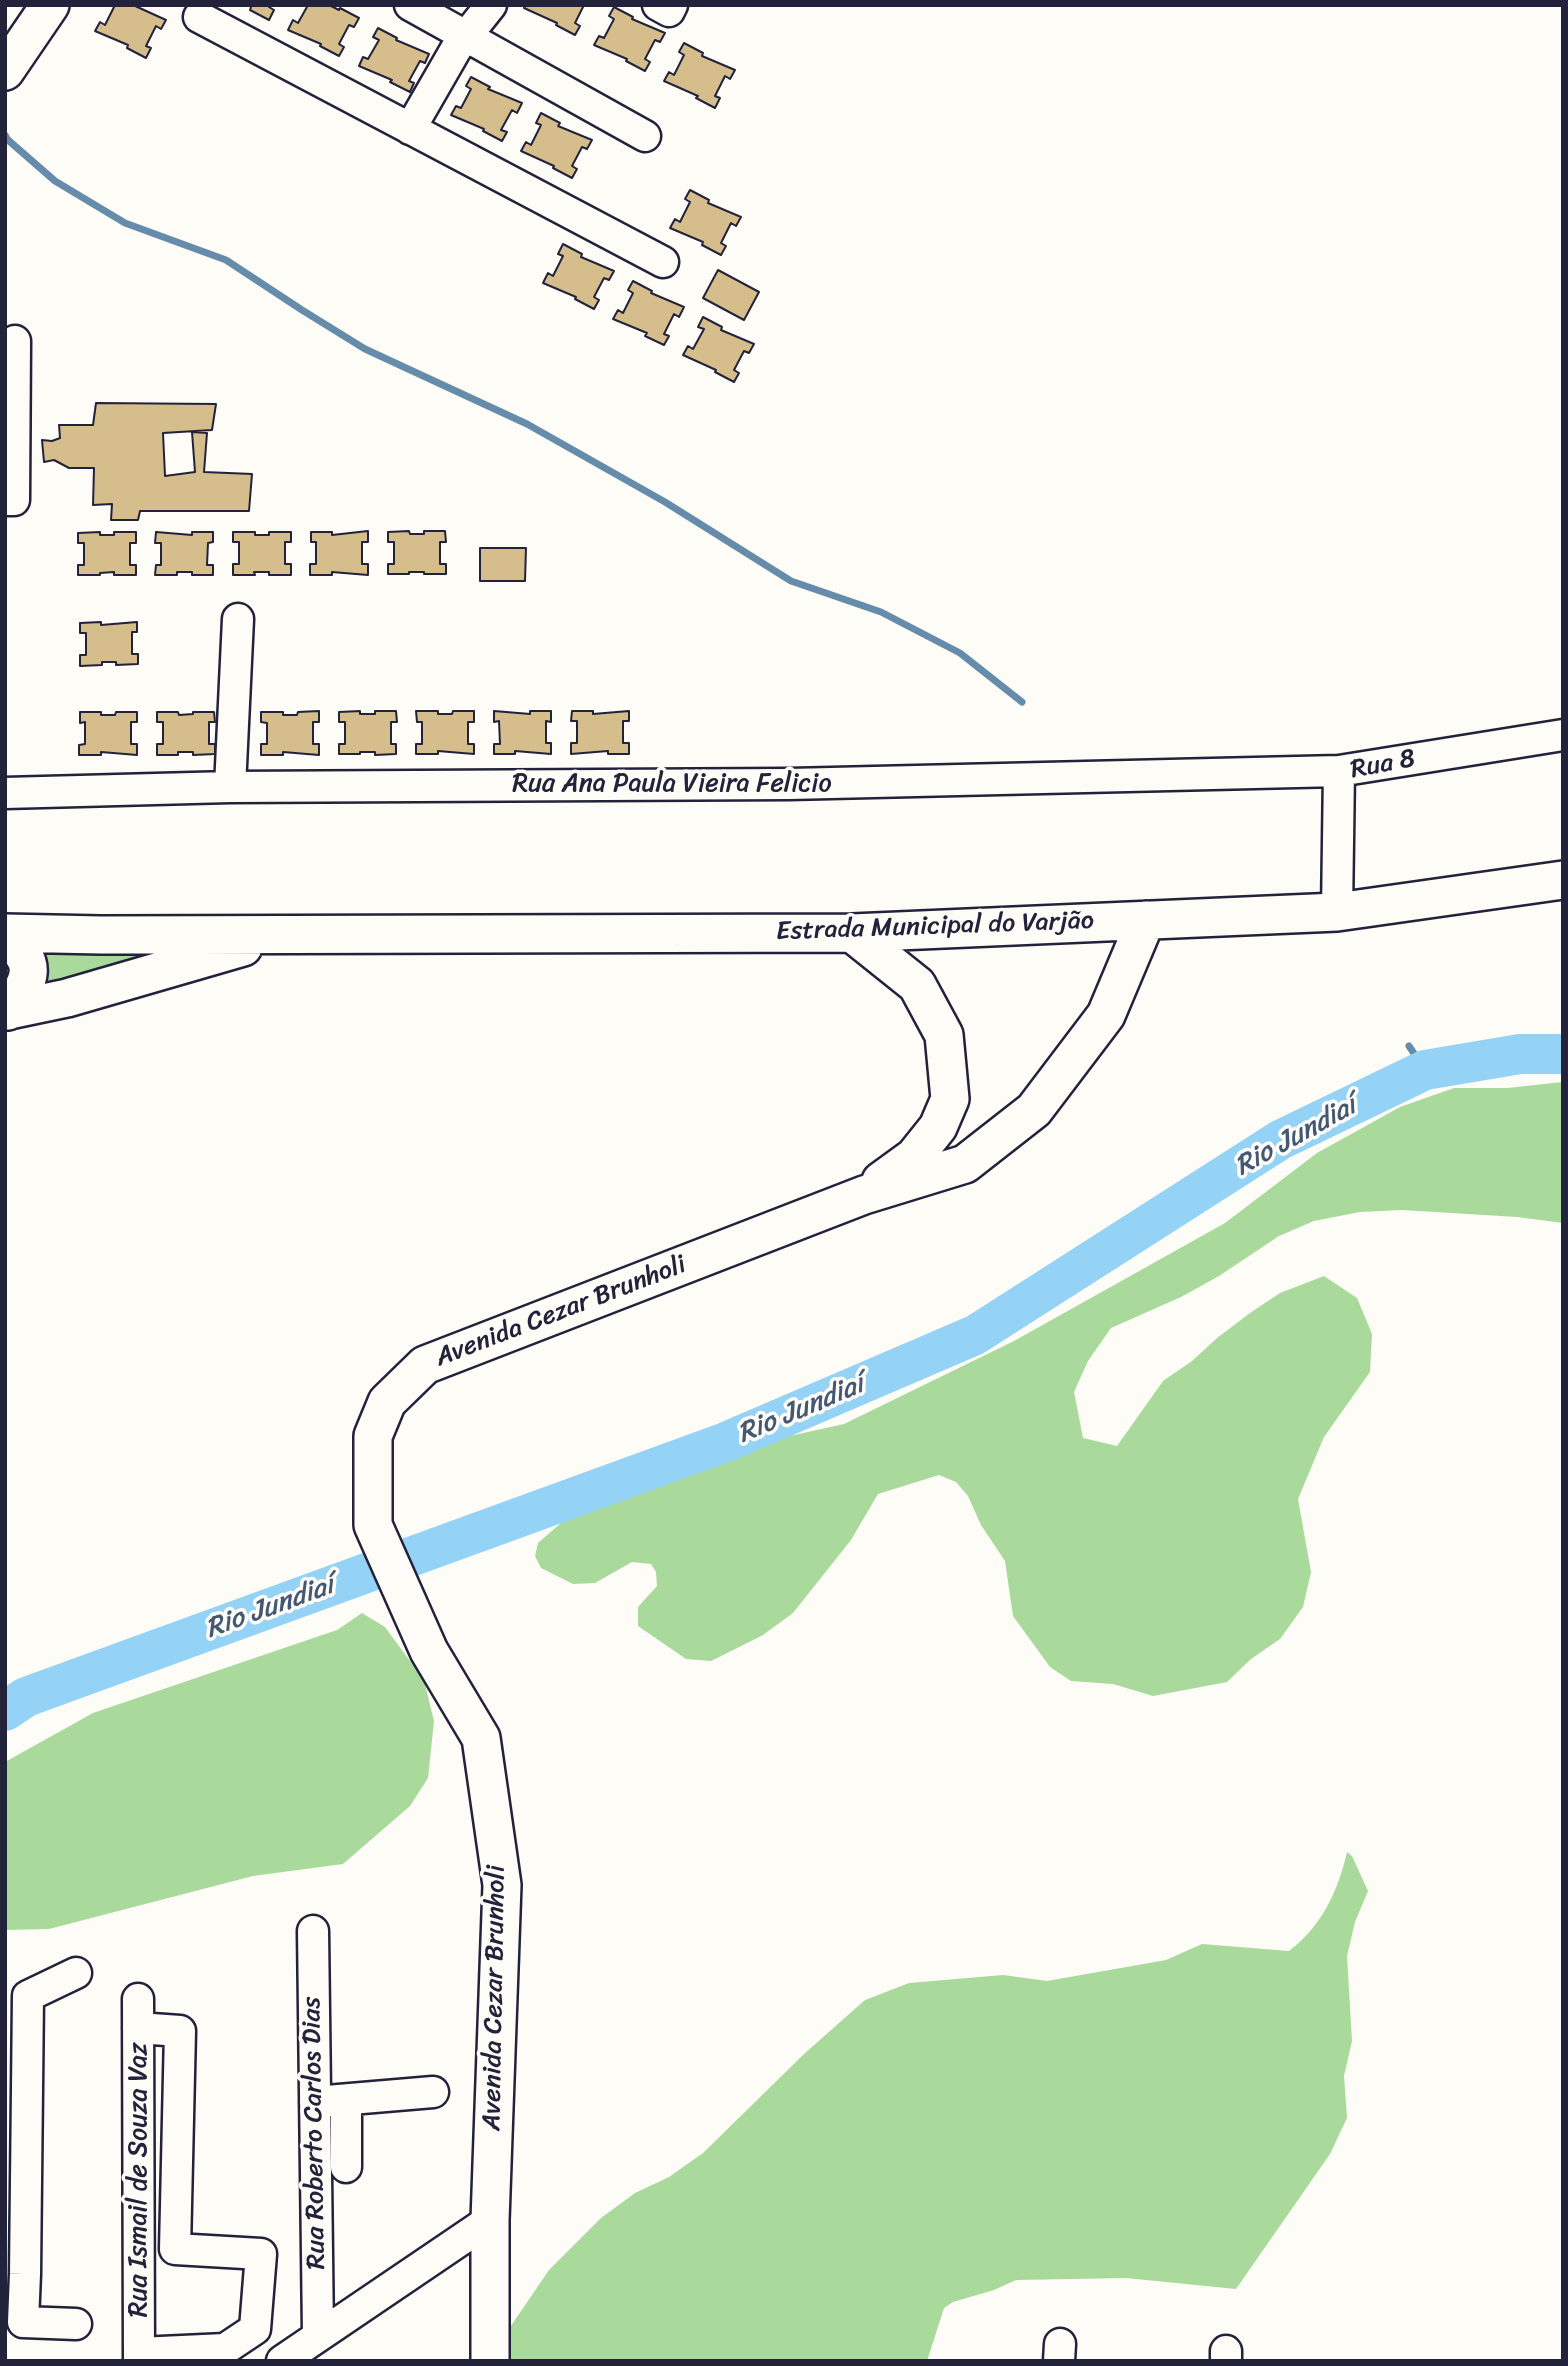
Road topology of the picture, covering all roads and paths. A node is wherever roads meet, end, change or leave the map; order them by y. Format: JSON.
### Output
{"nodes":[{"id":1,"x":50,"y":5,"type":"edge"},
{"id":2,"x":410,"y":5,"type":"edge"},
{"id":3,"x":491,"y":5,"type":"edge"},
{"id":4,"x":658,"y":5,"type":"edge"},
{"id":5,"x":672,"y":5,"type":"edge"},
{"id":6,"x":199,"y":17,"type":"dead end"},
{"id":7,"x":465,"y":37,"type":"junction"},
{"id":8,"x":5,"y":71,"type":"edge"},
{"id":9,"x":410,"y":129,"type":"junction"},
{"id":10,"x":645,"y":135,"type":"dead end"},
{"id":11,"x":663,"y":262,"type":"dead end"},
{"id":12,"x":15,"y":341,"type":"dead end"},
{"id":13,"x":5,"y":500,"type":"edge"},
{"id":14,"x":238,"y":619,"type":"dead end"},
{"id":15,"x":1563,"y":735,"type":"edge"},
{"id":16,"x":1339,"y":771,"type":"junction"},
{"id":17,"x":230,"y":787,"type":"junction"},
{"id":18,"x":5,"y":793,"type":"edge"},
{"id":19,"x":1563,"y":880,"type":"edge"},
{"id":20,"x":1338,"y":912,"type":"junction"},
{"id":21,"x":1146,"y":920,"type":"junction"},
{"id":22,"x":305,"y":933,"type":"junction"},
{"id":23,"x":852,"y":933,"type":"junction"},
{"id":24,"x":5,"y":934,"type":"edge"},
{"id":25,"x":6,"y":1012,"type":"edge"},
{"id":26,"x":864,"y":1195,"type":"junction"},
{"id":27,"x":313,"y":1931,"type":"dead end"},
{"id":28,"x":76,"y":1973,"type":"dead end"},
{"id":29,"x":138,"y":1999,"type":"dead end"},
{"id":30,"x":138,"y":2028,"type":"junction"},
{"id":31,"x":433,"y":2092,"type":"dead end"},
{"id":32,"x":346,"y":2100,"type":"junction"},
{"id":33,"x":315,"y":2102,"type":"junction"},
{"id":34,"x":346,"y":2166,"type":"dead end"},
{"id":35,"x":490,"y":2220,"type":"junction"},
{"id":36,"x":15,"y":2274,"type":"edge"},
{"id":37,"x":76,"y":2324,"type":"dead end"},
{"id":38,"x":318,"y":2335,"type":"junction"},
{"id":39,"x":139,"y":2357,"type":"edge"},
{"id":40,"x":282,"y":2361,"type":"edge"},
{"id":41,"x":489,"y":2361,"type":"edge"}],
"edges":[{"from":1,"to":8,"type":"main road"},
{"from":2,"to":7,"type":"street"},
{"from":3,"to":7,"type":"street"},
{"from":4,"to":5,"type":"street"},
{"from":6,"to":9,"type":"street"},
{"from":7,"to":9,"type":"street"},
{"from":7,"to":10,"type":"street"},
{"from":9,"to":11,"type":"street"},
{"from":12,"to":13,"type":"street"},
{"from":14,"to":17,"type":"street"},
{"from":15,"to":16,"type":"street","name":"Rua 8"},
{"from":16,"to":17,"type":"street","name":"Rua Ana Paula Vieira Felicio"},
{"from":16,"to":20,"type":"street","name":"Rua 8"},
{"from":17,"to":18,"type":"street","name":"Rua Ana Paula Vieira Felicio"},
{"from":19,"to":20,"type":"main road","name":"Estrada Municipal do Varjão"},
{"from":20,"to":21,"type":"main road","name":"Estrada Municipal do Varjão"},
{"from":21,"to":23,"type":"main road","name":"Estrada Municipal do Varjão"},
{"from":21,"to":26,"type":"main road","name":"Avenida Cezar Brunholi"},
{"from":22,"to":23,"type":"main road","name":"Estrada Municipal do Varjão"},
{"from":22,"to":24,"type":"main road"},
{"from":22,"to":25,"type":"main road"},
{"from":23,"to":26,"type":"main road","name":"Avenida Cezar Brunholi"},
{"from":24,"to":25,"type":"main road"},
{"from":26,"to":35,"type":"main road","name":"Avenida Cezar Brunholi"},
{"from":27,"to":33,"type":"street","name":"Rua Roberto Carlos Dias"},
{"from":28,"to":36,"type":"street"},
{"from":29,"to":30,"type":"street","name":"Rua Ismail de Souza Vaz"},
{"from":30,"to":39,"type":"street","name":"Rua Ismail de Souza Vaz"},
{"from":30,"to":39,"type":"street"},
{"from":31,"to":32,"type":"street"},
{"from":32,"to":33,"type":"street"},
{"from":32,"to":34,"type":"street"},
{"from":33,"to":38,"type":"street","name":"Rua Roberto Carlos Dias"},
{"from":35,"to":38,"type":"street"},
{"from":35,"to":41,"type":"main road","name":"Avenida Cezar Brunholi"},
{"from":36,"to":37,"type":"street"},
{"from":38,"to":40,"type":"street"}]}
